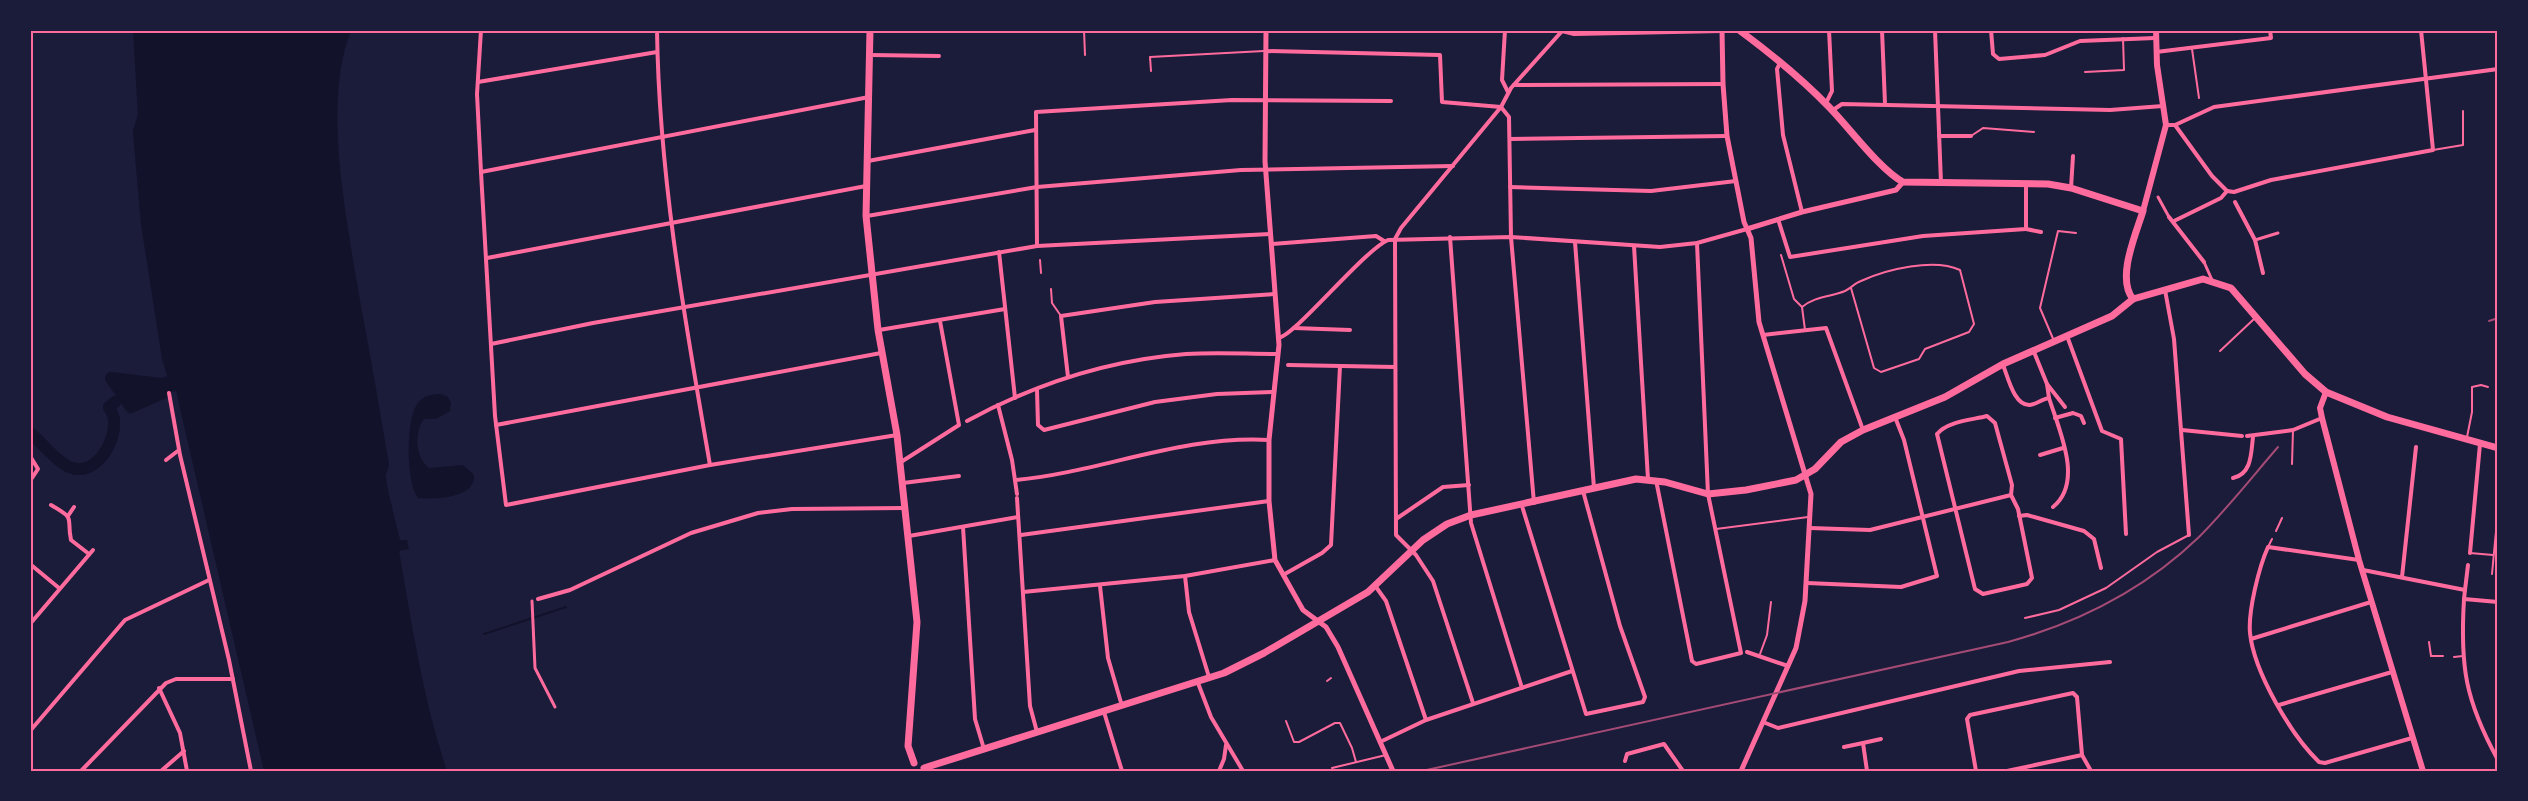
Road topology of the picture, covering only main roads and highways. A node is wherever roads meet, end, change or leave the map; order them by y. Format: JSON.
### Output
{"nodes":[{"id":1,"x":870,"y":30,"type":"edge"},
{"id":2,"x":1739,"y":30,"type":"edge"},
{"id":3,"x":2156,"y":30,"type":"edge"},
{"id":4,"x":1750,"y":34,"type":"edge"},
{"id":5,"x":2143,"y":211,"type":"junction"},
{"id":6,"x":2133,"y":299,"type":"junction"},
{"id":7,"x":2326,"y":393,"type":"junction"},
{"id":8,"x":2498,"y":448,"type":"edge"},
{"id":9,"x":913,"y":767,"type":"edge"},
{"id":10,"x":934,"y":768,"type":"edge"},
{"id":11,"x":924,"y":769,"type":"edge"},
{"id":12,"x":2422,"y":771,"type":"edge"}],
"edges":[{"from":1,"to":9,"type":"main road"},
{"from":2,"to":4,"type":"main road"},
{"from":3,"to":5,"type":"main road"},
{"from":4,"to":5,"type":"main road"},
{"from":5,"to":6,"type":"main road"},
{"from":6,"to":7,"type":"main road"},
{"from":6,"to":10,"type":"main road"},
{"from":7,"to":8,"type":"main road"},
{"from":7,"to":12,"type":"main road"},
{"from":9,"to":11,"type":"main road"},
{"from":10,"to":11,"type":"main road"}]}
